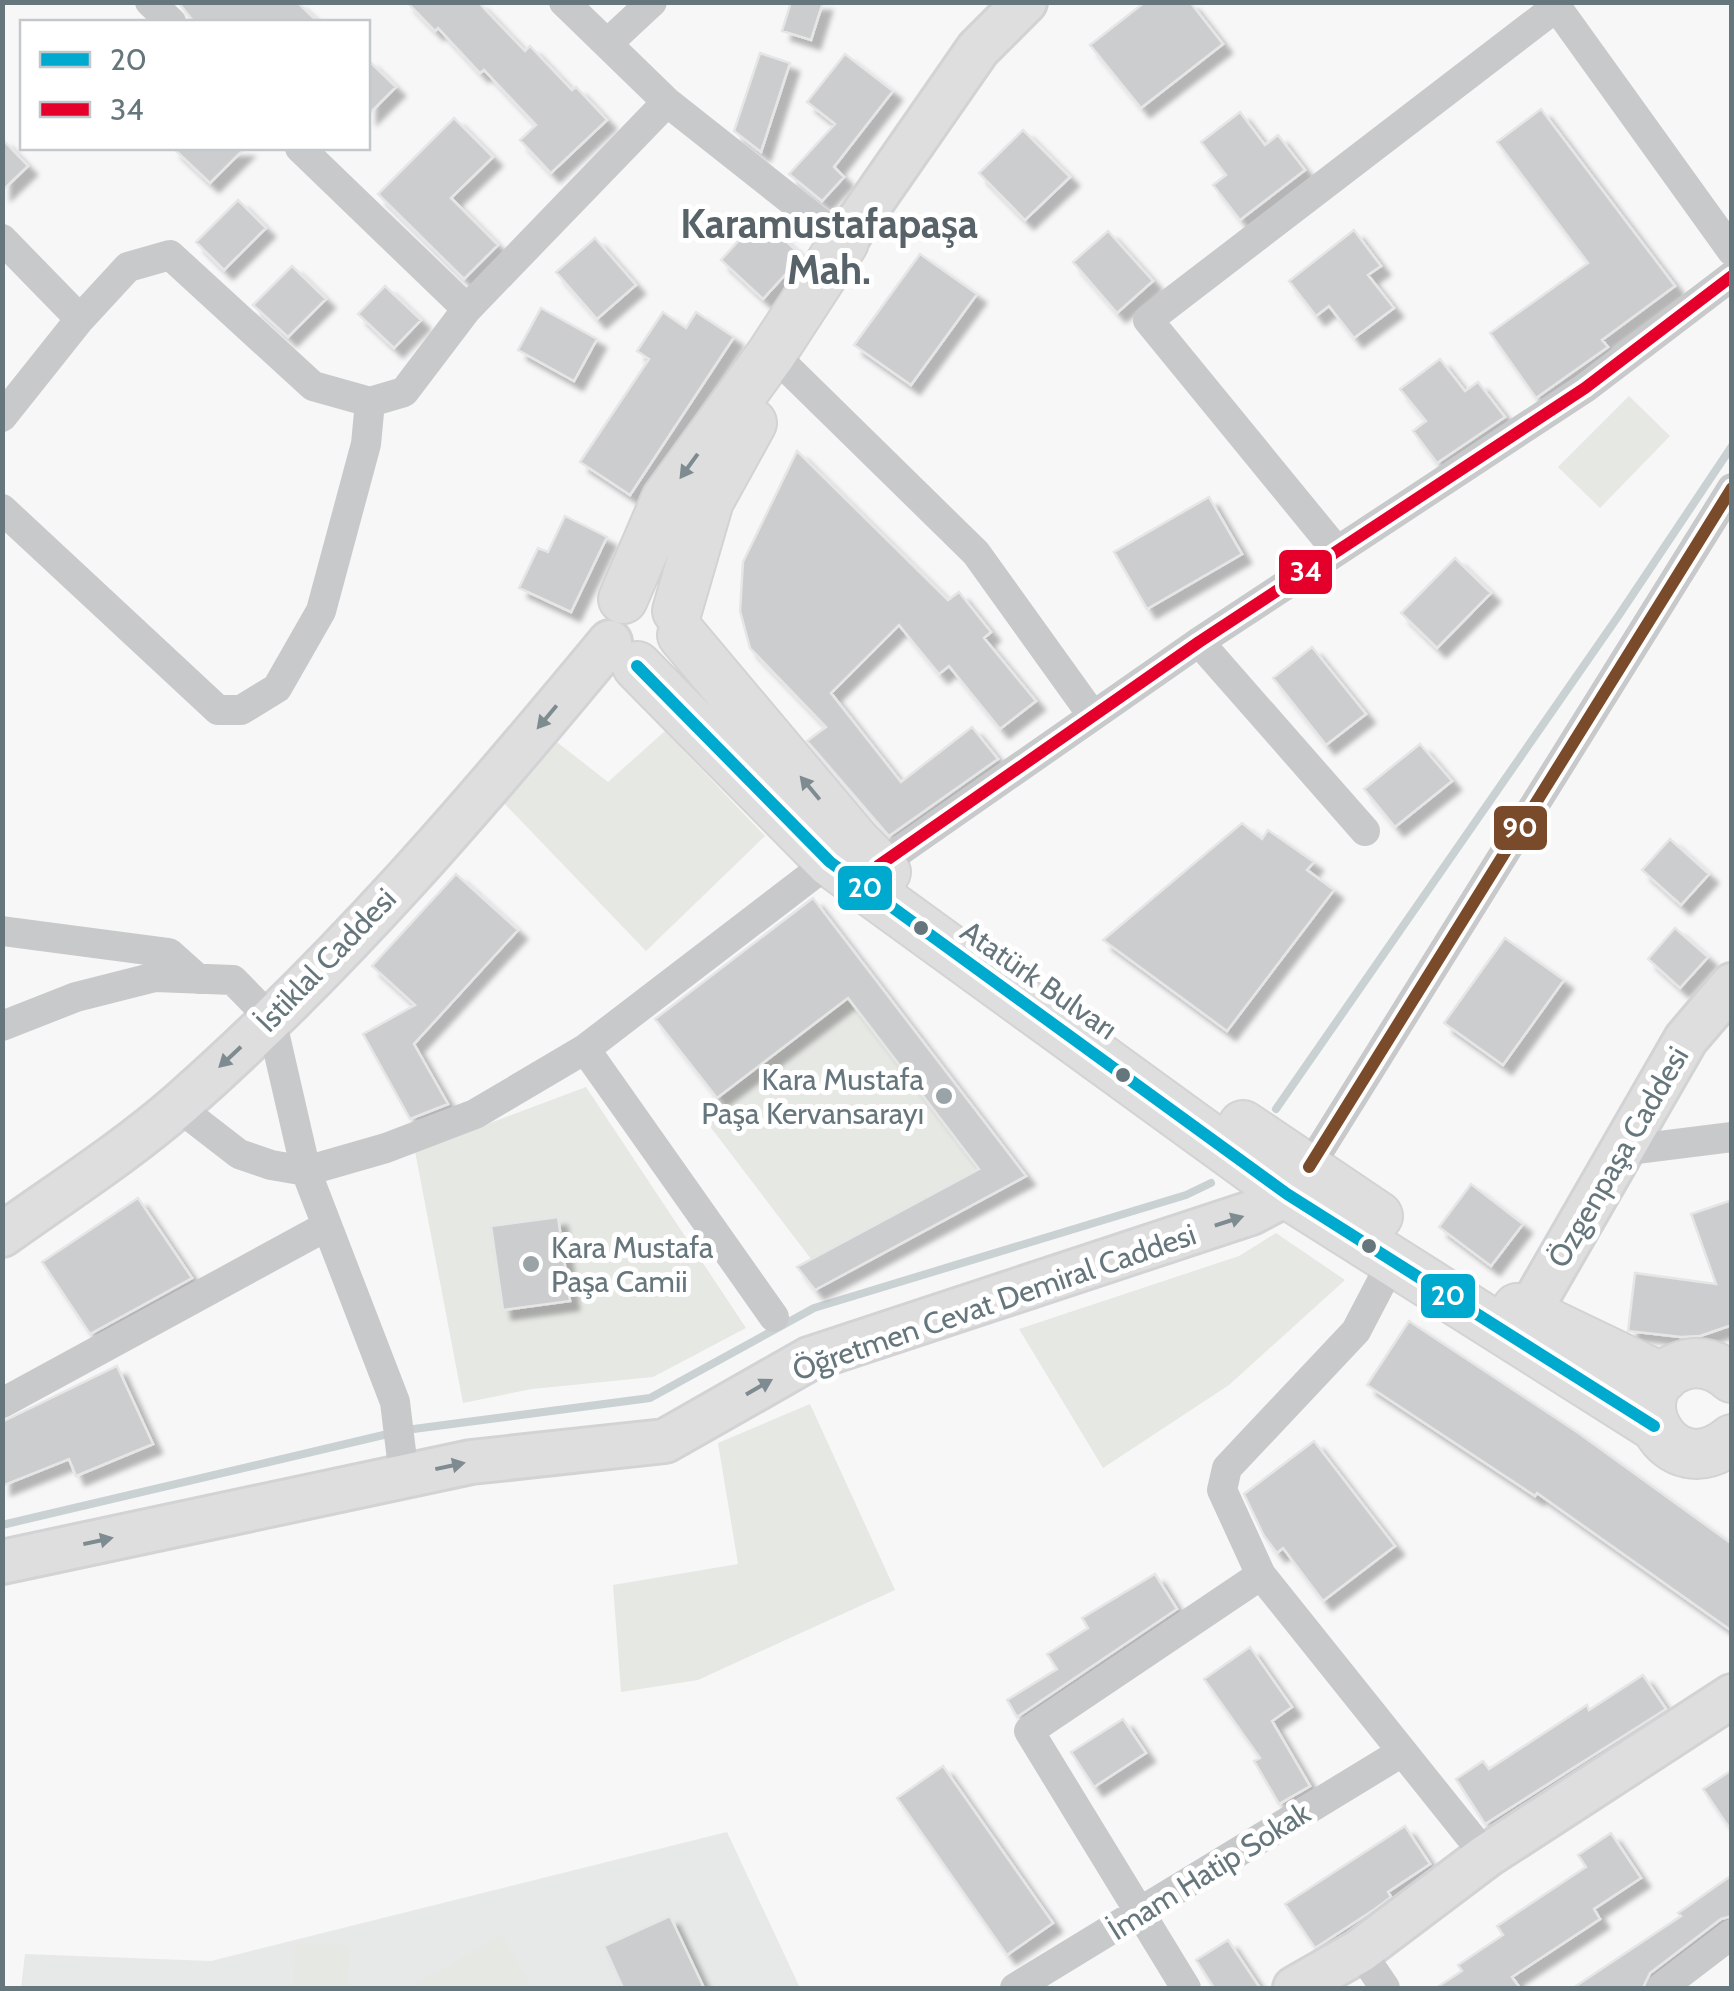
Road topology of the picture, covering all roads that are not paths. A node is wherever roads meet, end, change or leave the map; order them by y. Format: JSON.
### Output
{"nodes":[{"id":1,"x":150,"y":2,"type":"edge"},
{"id":2,"x":564,"y":2,"type":"edge"},
{"id":3,"x":652,"y":2,"type":"edge"},
{"id":4,"x":1020,"y":4,"type":"edge"},
{"id":5,"x":1554,"y":5,"type":"edge"},
{"id":6,"x":169,"y":20,"type":"edge"},
{"id":7,"x":608,"y":43,"type":"junction"},
{"id":8,"x":667,"y":102,"type":"junction"},
{"id":9,"x":302,"y":150,"type":"edge"},
{"id":10,"x":2,"y":239,"type":"edge"},
{"id":11,"x":844,"y":242,"type":"junction"},
{"id":12,"x":1732,"y":251,"type":"edge"},
{"id":13,"x":1732,"y":276,"type":"edge"},
{"id":14,"x":467,"y":309,"type":"junction"},
{"id":15,"x":80,"y":319,"type":"junction"},
{"id":16,"x":778,"y":359,"type":"junction"},
{"id":17,"x":370,"y":402,"type":"junction"},
{"id":18,"x":2,"y":417,"type":"edge"},
{"id":19,"x":1732,"y":488,"type":"edge"},
{"id":20,"x":2,"y":509,"type":"edge"},
{"id":21,"x":1337,"y":551,"type":"junction"},
{"id":22,"x":680,"y":623,"type":"junction"},
{"id":23,"x":623,"y":635,"type":"junction"},
{"id":24,"x":1199,"y":642,"type":"junction"},
{"id":25,"x":1093,"y":716,"type":"junction"},
{"id":26,"x":1364,"y":831,"type":"dead end"},
{"id":27,"x":855,"y":857,"type":"junction"},
{"id":28,"x":2,"y":931,"type":"edge"},
{"id":29,"x":198,"y":978,"type":"junction"},
{"id":30,"x":1732,"y":985,"type":"edge"},
{"id":31,"x":271,"y":1019,"type":"junction"},
{"id":32,"x":2,"y":1026,"type":"edge"},
{"id":33,"x":585,"y":1048,"type":"junction"},
{"id":34,"x":177,"y":1106,"type":"junction"},
{"id":35,"x":1732,"y":1137,"type":"edge"},
{"id":36,"x":1620,"y":1152,"type":"junction"},
{"id":37,"x":306,"y":1171,"type":"junction"},
{"id":38,"x":1298,"y":1180,"type":"junction"},
{"id":39,"x":325,"y":1227,"type":"junction"},
{"id":40,"x":2,"y":1235,"type":"edge"},
{"id":41,"x":1392,"y":1262,"type":"junction"},
{"id":42,"x":774,"y":1317,"type":"dead end"},
{"id":43,"x":1520,"y":1325,"type":"junction"},
{"id":44,"x":1706,"y":1365,"type":"edge"},
{"id":45,"x":2,"y":1402,"type":"edge"},
{"id":46,"x":1654,"y":1426,"type":"junction"},
{"id":47,"x":1714,"y":1447,"type":"edge"},
{"id":48,"x":403,"y":1463,"type":"junction"},
{"id":49,"x":1732,"y":1484,"type":"edge"},
{"id":50,"x":2,"y":1562,"type":"edge"},
{"id":51,"x":1261,"y":1575,"type":"junction"},
{"id":52,"x":1732,"y":1696,"type":"edge"},
{"id":53,"x":1402,"y":1752,"type":"junction"},
{"id":54,"x":1486,"y":1856,"type":"junction"},
{"id":55,"x":1140,"y":1914,"type":"junction"},
{"id":56,"x":1732,"y":1934,"type":"edge"},
{"id":57,"x":1360,"y":1951,"type":"junction"},
{"id":58,"x":1016,"y":1988,"type":"edge"},
{"id":59,"x":1186,"y":1988,"type":"edge"},
{"id":60,"x":1295,"y":1988,"type":"edge"},
{"id":61,"x":1386,"y":1988,"type":"edge"},
{"id":62,"x":1661,"y":1988,"type":"edge"}],
"edges":[{"from":1,"to":6,"type":"street"},
{"from":2,"to":7,"type":"street"},
{"from":3,"to":7,"type":"street"},
{"from":4,"to":11,"type":"main road"},
{"from":5,"to":12,"type":"street"},
{"from":5,"to":21,"type":"street"},
{"from":7,"to":8,"type":"street"},
{"from":8,"to":11,"type":"street"},
{"from":8,"to":14,"type":"street"},
{"from":9,"to":14,"type":"street"},
{"from":10,"to":15,"type":"street"},
{"from":11,"to":16,"type":"main road"},
{"from":13,"to":21,"type":"street"},
{"from":14,"to":17,"type":"street"},
{"from":15,"to":17,"type":"street"},
{"from":15,"to":18,"type":"street"},
{"from":16,"to":22,"type":"main road"},
{"from":16,"to":23,"type":"main road","one_way":true},
{"from":16,"to":25,"type":"street"},
{"from":17,"to":20,"type":"street"},
{"from":19,"to":38,"type":"street"},
{"from":21,"to":24,"type":"street"},
{"from":22,"to":23,"type":"main road"},
{"from":22,"to":23,"type":"main road","name":"Atatürk Bulvarı"},
{"from":27,"to":22,"type":"main road","name":"Atatürk Bulvarı","one_way":true},
{"from":23,"to":27,"type":"main road","name":"Atatürk Bulvarı"},
{"from":23,"to":31,"type":"main road","name":"İstiklal Caddesi","one_way":true},
{"from":24,"to":25,"type":"street"},
{"from":24,"to":26,"type":"street"},
{"from":25,"to":27,"type":"street"},
{"from":27,"to":33,"type":"street"},
{"from":27,"to":38,"type":"main road","name":"Atatürk Bulvarı"},
{"from":28,"to":29,"type":"street"},
{"from":29,"to":31,"type":"street"},
{"from":29,"to":32,"type":"street"},
{"from":30,"to":36,"type":"main road","name":"Özgenpaşa Caddesi"},
{"from":31,"to":34,"type":"main road","name":"İstiklal Caddesi","one_way":true},
{"from":31,"to":37,"type":"street"},
{"from":33,"to":37,"type":"street"},
{"from":33,"to":42,"type":"street"},
{"from":34,"to":37,"type":"street"},
{"from":34,"to":40,"type":"main road","name":"İstiklal Caddesi"},
{"from":35,"to":36,"type":"street"},
{"from":36,"to":43,"type":"main road","name":"Özgenpaşa Caddesi"},
{"from":37,"to":39,"type":"street"},
{"from":38,"to":41,"type":"main road","name":"Atatürk Bulvarı"},
{"from":38,"to":43,"type":"main road","name":"Atatürk Bulvarı"},
{"from":48,"to":38,"type":"main road","name":"Öğretmen Cevat Demiral Caddesi","one_way":true},
{"from":39,"to":45,"type":"street"},
{"from":39,"to":48,"type":"street"},
{"from":41,"to":43,"type":"main road","name":"Atatürk Bulvarı"},
{"from":41,"to":51,"type":"street"},
{"from":43,"to":44,"type":"main road","name":"Atatürk Bulvarı"},
{"from":43,"to":46,"type":"main road","name":"Atatürk Bulvarı"},
{"from":44,"to":46,"type":"main road"},
{"from":46,"to":47,"type":"main road","name":"Atatürk Bulvarı"},
{"from":47,"to":49,"type":"main road"},
{"from":50,"to":48,"type":"main road","name":"Öğretmen Cevat Demiral Caddesi","one_way":true},
{"from":51,"to":53,"type":"street"},
{"from":51,"to":55,"type":"street"},
{"from":52,"to":54,"type":"main road"},
{"from":53,"to":54,"type":"street"},
{"from":53,"to":55,"type":"street","name":"İmam Hatip Sokak"},
{"from":54,"to":57,"type":"main road"},
{"from":55,"to":58,"type":"street","name":"İmam Hatip Sokak"},
{"from":55,"to":59,"type":"street"},
{"from":56,"to":62,"type":"street"},
{"from":57,"to":60,"type":"main road"},
{"from":57,"to":61,"type":"street"}]}
